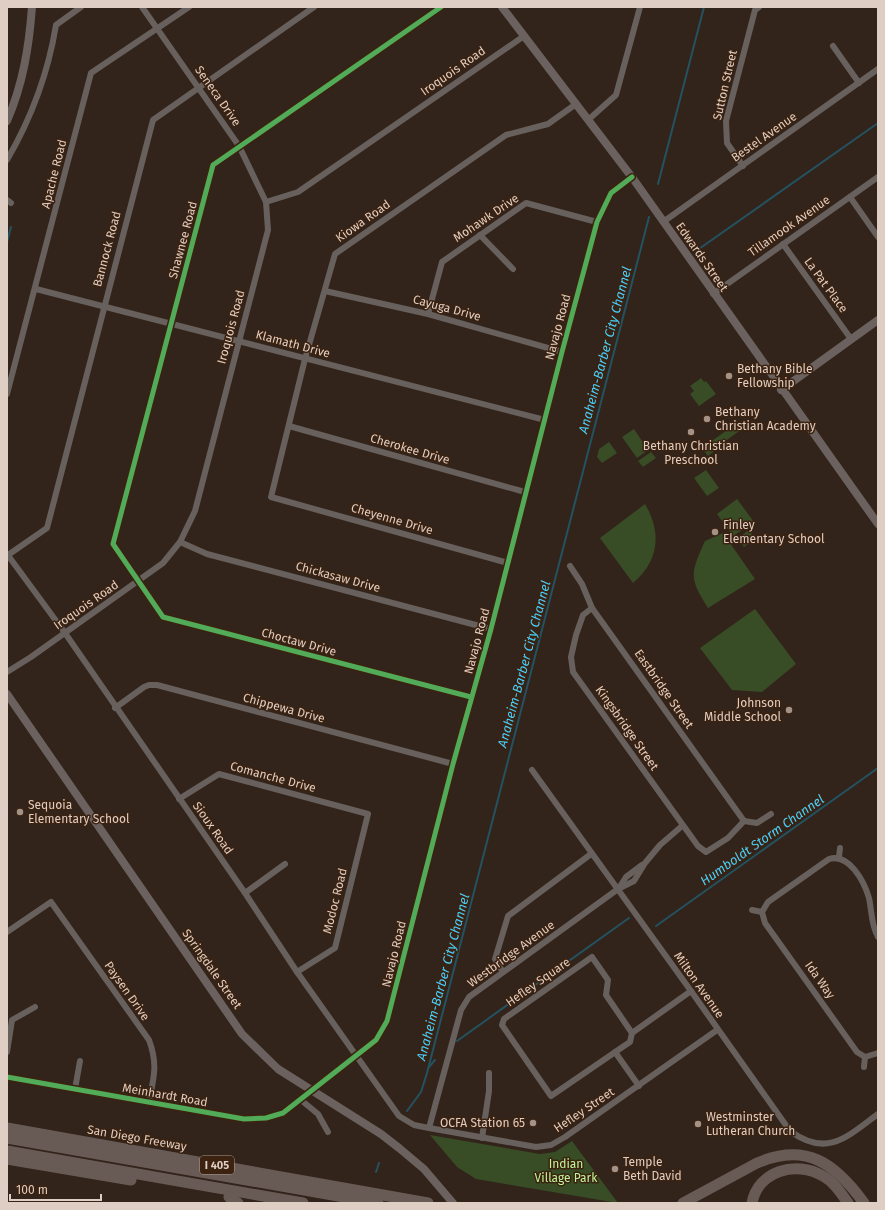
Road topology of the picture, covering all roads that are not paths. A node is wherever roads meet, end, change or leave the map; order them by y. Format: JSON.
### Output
{"nodes":[{"id":1,"x":32,"y":7,"type":"edge"},
{"id":2,"x":81,"y":7,"type":"edge"},
{"id":3,"x":142,"y":7,"type":"edge"},
{"id":4,"x":189,"y":7,"type":"edge"},
{"id":5,"x":314,"y":7,"type":"edge"},
{"id":6,"x":441,"y":7,"type":"edge"},
{"id":7,"x":502,"y":7,"type":"edge"},
{"id":8,"x":640,"y":7,"type":"edge"},
{"id":9,"x":758,"y":7,"type":"edge"},
{"id":10,"x":157,"y":29,"type":"junction"},
{"id":11,"x":524,"y":36,"type":"junction"},
{"id":12,"x":833,"y":46,"type":"dead end"},
{"id":13,"x":878,"y":69,"type":"edge"},
{"id":14,"x":859,"y":83,"type":"junction"},
{"id":15,"x":199,"y":88,"type":"junction"},
{"id":16,"x":576,"y":104,"type":"junction"},
{"id":17,"x":588,"y":120,"type":"junction"},
{"id":18,"x":7,"y":121,"type":"edge"},
{"id":19,"x":239,"y":146,"type":"junction"},
{"id":20,"x":7,"y":160,"type":"edge"},
{"id":21,"x":743,"y":166,"type":"junction"},
{"id":22,"x":632,"y":177,"type":"junction"},
{"id":23,"x":878,"y":177,"type":"edge"},
{"id":24,"x":850,"y":197,"type":"junction"},
{"id":25,"x":266,"y":202,"type":"junction"},
{"id":26,"x":597,"y":222,"type":"junction"},
{"id":27,"x":663,"y":222,"type":"junction"},
{"id":28,"x":480,"y":235,"type":"junction"},
{"id":29,"x":878,"y":237,"type":"edge"},
{"id":30,"x":783,"y":244,"type":"junction"},
{"id":31,"x":513,"y":269,"type":"dead end"},
{"id":32,"x":36,"y":289,"type":"junction"},
{"id":33,"x":325,"y":291,"type":"junction"},
{"id":34,"x":713,"y":294,"type":"junction"},
{"id":35,"x":104,"y":306,"type":"junction"},
{"id":36,"x":428,"y":314,"type":"junction"},
{"id":37,"x":878,"y":320,"type":"edge"},
{"id":38,"x":171,"y":325,"type":"junction"},
{"id":39,"x":851,"y":339,"type":"junction"},
{"id":40,"x":238,"y":341,"type":"junction"},
{"id":41,"x":562,"y":352,"type":"junction"},
{"id":42,"x":306,"y":359,"type":"junction"},
{"id":43,"x":781,"y":390,"type":"junction"},
{"id":44,"x":7,"y":394,"type":"edge"},
{"id":45,"x":545,"y":420,"type":"junction"},
{"id":46,"x":289,"y":426,"type":"junction"},
{"id":47,"x":525,"y":492,"type":"junction"},
{"id":48,"x":271,"y":497,"type":"joint"},
{"id":49,"x":878,"y":524,"type":"edge"},
{"id":50,"x":180,"y":542,"type":"junction"},
{"id":51,"x":7,"y":554,"type":"edge"},
{"id":52,"x":508,"y":563,"type":"junction"},
{"id":53,"x":570,"y":566,"type":"dead end"},
{"id":54,"x":139,"y":581,"type":"junction"},
{"id":55,"x":592,"y":608,"type":"junction"},
{"id":56,"x":491,"y":629,"type":"junction"},
{"id":57,"x":65,"y":633,"type":"junction"},
{"id":58,"x":7,"y":672,"type":"edge"},
{"id":59,"x":7,"y":694,"type":"edge"},
{"id":60,"x":471,"y":697,"type":"junction"},
{"id":61,"x":115,"y":708,"type":"junction"},
{"id":62,"x":453,"y":764,"type":"junction"},
{"id":63,"x":532,"y":770,"type":"dead end"},
{"id":64,"x":179,"y":799,"type":"junction"},
{"id":65,"x":368,"y":814,"type":"joint"},
{"id":66,"x":771,"y":814,"type":"dead end"},
{"id":67,"x":744,"y":822,"type":"junction"},
{"id":68,"x":682,"y":826,"type":"junction"},
{"id":69,"x":840,"y":848,"type":"dead end"},
{"id":70,"x":591,"y":854,"type":"junction"},
{"id":71,"x":839,"y":857,"type":"junction"},
{"id":72,"x":285,"y":864,"type":"dead end"},
{"id":73,"x":618,"y":889,"type":"junction"},
{"id":74,"x":245,"y":892,"type":"junction"},
{"id":75,"x":752,"y":910,"type":"dead end"},
{"id":76,"x":762,"y":912,"type":"junction"},
{"id":77,"x":7,"y":932,"type":"edge"},
{"id":78,"x":878,"y":937,"type":"edge"},
{"id":79,"x":297,"y":972,"type":"junction"},
{"id":80,"x":503,"y":972,"type":"junction"},
{"id":81,"x":691,"y":990,"type":"junction"},
{"id":82,"x":35,"y":1007,"type":"dead end"},
{"id":83,"x":717,"y":1030,"type":"junction"},
{"id":84,"x":632,"y":1033,"type":"junction"},
{"id":85,"x":7,"y":1052,"type":"edge"},
{"id":86,"x":615,"y":1052,"type":"junction"},
{"id":87,"x":878,"y":1053,"type":"edge"},
{"id":88,"x":357,"y":1056,"type":"junction"},
{"id":89,"x":865,"y":1057,"type":"junction"},
{"id":90,"x":80,"y":1061,"type":"dead end"},
{"id":91,"x":864,"y":1067,"type":"dead end"},
{"id":92,"x":489,"y":1073,"type":"dead end"},
{"id":93,"x":7,"y":1077,"type":"edge"},
{"id":94,"x":639,"y":1086,"type":"junction"},
{"id":95,"x":75,"y":1089,"type":"junction"},
{"id":96,"x":311,"y":1090,"type":"junction"},
{"id":97,"x":301,"y":1100,"type":"junction"},
{"id":98,"x":149,"y":1102,"type":"junction"},
{"id":99,"x":878,"y":1114,"type":"edge"},
{"id":100,"x":399,"y":1116,"type":"joint"},
{"id":101,"x":7,"y":1128,"type":"edge"},
{"id":102,"x":429,"y":1128,"type":"junction"},
{"id":103,"x":328,"y":1132,"type":"dead end"},
{"id":104,"x":7,"y":1138,"type":"edge"},
{"id":105,"x":482,"y":1138,"type":"junction"},
{"id":106,"x":7,"y":1151,"type":"edge"},
{"id":107,"x":7,"y":1159,"type":"edge"},
{"id":108,"x":234,"y":1200,"type":"edge"},
{"id":109,"x":261,"y":1203,"type":"edge"},
{"id":110,"x":303,"y":1203,"type":"edge"},
{"id":111,"x":378,"y":1203,"type":"edge"},
{"id":112,"x":428,"y":1203,"type":"edge"},
{"id":113,"x":453,"y":1203,"type":"edge"},
{"id":114,"x":683,"y":1203,"type":"edge"},
{"id":115,"x":752,"y":1203,"type":"edge"},
{"id":116,"x":848,"y":1203,"type":"edge"},
{"id":117,"x":864,"y":1203,"type":"edge"}],
"edges":[{"from":1,"to":18,"type":"main road"},
{"from":2,"to":20,"type":"street"},
{"from":3,"to":10,"type":"street","name":"Seneca Drive"},
{"from":4,"to":10,"type":"street","name":"Apache Road"},
{"from":5,"to":15,"type":"street","name":"Bannock Road"},
{"from":6,"to":19,"type":"street","name":"Shawnee Road"},
{"from":7,"to":11,"type":"main road","name":"Edwards Street"},
{"from":8,"to":17,"type":"street"},
{"from":9,"to":21,"type":"street","name":"Sutton Street"},
{"from":10,"to":15,"type":"street","name":"Seneca Drive"},
{"from":10,"to":32,"type":"street","name":"Apache Road"},
{"from":11,"to":16,"type":"main road","name":"Edwards Street"},
{"from":11,"to":25,"type":"street","name":"Iroquois Road"},
{"from":12,"to":14,"type":"street"},
{"from":13,"to":14,"type":"street","name":"Bestel Avenue"},
{"from":14,"to":21,"type":"street","name":"Bestel Avenue"},
{"from":15,"to":19,"type":"street","name":"Seneca Drive"},
{"from":15,"to":35,"type":"street","name":"Bannock Road"},
{"from":16,"to":17,"type":"main road","name":"Edwards Street"},
{"from":16,"to":33,"type":"street","name":"Kiowa Road"},
{"from":17,"to":22,"type":"main road","name":"Edwards Street"},
{"from":19,"to":25,"type":"street","name":"Seneca Drive"},
{"from":19,"to":38,"type":"street","name":"Shawnee Road"},
{"from":21,"to":27,"type":"street","name":"Bestel Avenue"},
{"from":22,"to":26,"type":"street","name":"Navajo Road"},
{"from":22,"to":27,"type":"main road","name":"Edwards Street"},
{"from":23,"to":24,"type":"street","name":"Tillamook Avenue"},
{"from":24,"to":29,"type":"street"},
{"from":24,"to":30,"type":"street","name":"Tillamook Avenue"},
{"from":25,"to":40,"type":"street","name":"Iroquois Road"},
{"from":26,"to":28,"type":"street","name":"Mohawk Drive"},
{"from":26,"to":41,"type":"street","name":"Navajo Road"},
{"from":27,"to":34,"type":"main road","name":"Edwards Street"},
{"from":28,"to":31,"type":"street"},
{"from":28,"to":36,"type":"street","name":"Mohawk Drive"},
{"from":30,"to":34,"type":"street","name":"Tillamook Avenue"},
{"from":30,"to":39,"type":"street","name":"La Pat Place"},
{"from":32,"to":35,"type":"street","name":"Klamath Drive"},
{"from":32,"to":44,"type":"street","name":"Apache Road"},
{"from":33,"to":36,"type":"street","name":"Cayuga Drive"},
{"from":33,"to":42,"type":"street","name":"Kiowa Road"},
{"from":34,"to":43,"type":"main road","name":"Edwards Street"},
{"from":35,"to":38,"type":"street","name":"Klamath Drive"},
{"from":35,"to":51,"type":"street","name":"Bannock Road"},
{"from":36,"to":41,"type":"street","name":"Cayuga Drive"},
{"from":37,"to":39,"type":"main road"},
{"from":38,"to":40,"type":"street","name":"Klamath Drive"},
{"from":38,"to":54,"type":"street","name":"Shawnee Road"},
{"from":39,"to":43,"type":"main road"},
{"from":40,"to":42,"type":"street","name":"Klamath Drive"},
{"from":40,"to":50,"type":"street","name":"Iroquois Road"},
{"from":41,"to":45,"type":"street","name":"Navajo Road"},
{"from":42,"to":45,"type":"street","name":"Klamath Drive"},
{"from":42,"to":46,"type":"street","name":"Kiowa Road"},
{"from":43,"to":49,"type":"main road","name":"Edwards Street"},
{"from":45,"to":47,"type":"street","name":"Navajo Road"},
{"from":46,"to":47,"type":"street","name":"Cherokee Drive"},
{"from":46,"to":48,"type":"street","name":"Kiowa Road"},
{"from":47,"to":52,"type":"street","name":"Navajo Road"},
{"from":48,"to":52,"type":"street","name":"Cheyenne Drive"},
{"from":50,"to":54,"type":"street","name":"Iroquois Road"},
{"from":50,"to":56,"type":"street","name":"Chickasaw Drive"},
{"from":51,"to":57,"type":"street","name":"Sioux Road"},
{"from":52,"to":56,"type":"street","name":"Navajo Road"},
{"from":53,"to":55,"type":"street","name":"Eastbridge Street"},
{"from":54,"to":57,"type":"street","name":"Iroquois Road"},
{"from":54,"to":60,"type":"street","name":"Choctaw Drive"},
{"from":55,"to":67,"type":"street","name":"Eastbridge Street"},
{"from":55,"to":68,"type":"street","name":"Kingsbridge Street"},
{"from":56,"to":60,"type":"street","name":"Navajo Road"},
{"from":57,"to":58,"type":"street","name":"Iroquois Road"},
{"from":57,"to":61,"type":"street","name":"Sioux Road"},
{"from":59,"to":96,"type":"main road","name":"Springdale Street"},
{"from":60,"to":62,"type":"street","name":"Navajo Road"},
{"from":61,"to":62,"type":"street","name":"Chippewa Drive"},
{"from":61,"to":64,"type":"street","name":"Sioux Road"},
{"from":62,"to":88,"type":"street","name":"Navajo Road"},
{"from":63,"to":70,"type":"street","name":"Milton Avenue"},
{"from":64,"to":65,"type":"street","name":"Comanche Drive"},
{"from":64,"to":74,"type":"street","name":"Sioux Road"},
{"from":65,"to":79,"type":"street","name":"Modoc Road"},
{"from":66,"to":67,"type":"street"},
{"from":67,"to":68,"type":"street","name":"Kingsbridge Street"},
{"from":68,"to":73,"type":"street","name":"Westbridge Avenue"},
{"from":69,"to":71,"type":"street"},
{"from":70,"to":73,"type":"street","name":"Milton Avenue"},
{"from":70,"to":80,"type":"street"},
{"from":71,"to":76,"type":"street"},
{"from":71,"to":78,"type":"street"},
{"from":72,"to":74,"type":"street"},
{"from":73,"to":80,"type":"street","name":"Westbridge Avenue"},
{"from":73,"to":81,"type":"street","name":"Milton Avenue"},
{"from":74,"to":79,"type":"street","name":"Sioux Road"},
{"from":75,"to":76,"type":"street"},
{"from":76,"to":89,"type":"street","name":"Ida Way"},
{"from":77,"to":98,"type":"street","name":"Paysen Drive"},
{"from":79,"to":88,"type":"street","name":"Sioux Road"},
{"from":80,"to":102,"type":"street","name":"Westbridge Avenue"},
{"from":81,"to":83,"type":"street","name":"Milton Avenue"},
{"from":81,"to":84,"type":"street","name":"Hefley Square"},
{"from":82,"to":85,"type":"street"},
{"from":83,"to":94,"type":"street","name":"Hefley Street"},
{"from":83,"to":99,"type":"street","name":"Milton Avenue"},
{"from":84,"to":86,"type":"street","name":"Hefley Square"},
{"from":84,"to":86,"type":"street","name":"Hefley Square"},
{"from":86,"to":94,"type":"street"},
{"from":87,"to":89,"type":"street"},
{"from":88,"to":96,"type":"street","name":"Navajo Road"},
{"from":88,"to":100,"type":"street","name":"Sioux Road"},
{"from":89,"to":91,"type":"street"},
{"from":90,"to":95,"type":"street"},
{"from":92,"to":105,"type":"street"},
{"from":93,"to":95,"type":"street","name":"Meinhardt Road"},
{"from":94,"to":105,"type":"street","name":"Hefley Street"},
{"from":95,"to":98,"type":"street","name":"Meinhardt Road"},
{"from":96,"to":97,"type":"street","name":"Meinhardt Road"},
{"from":96,"to":113,"type":"main road","name":"Springdale Street"},
{"from":97,"to":98,"type":"street","name":"Meinhardt Road"},
{"from":97,"to":103,"type":"street"},
{"from":100,"to":102,"type":"street","name":"Hefley Street"},
{"from":101,"to":112,"type":"highway","name":"San Diego Freeway","number":"I 405"},
{"from":102,"to":105,"type":"street","name":"Hefley Street"},
{"from":104,"to":111,"type":"highway"},
{"from":106,"to":110,"type":"highway"},
{"from":107,"to":108,"type":"highway","number":"I 405"},
{"from":108,"to":109,"type":"highway","number":"I 405"},
{"from":114,"to":117,"type":"highway"},
{"from":115,"to":116,"type":"highway"}]}
